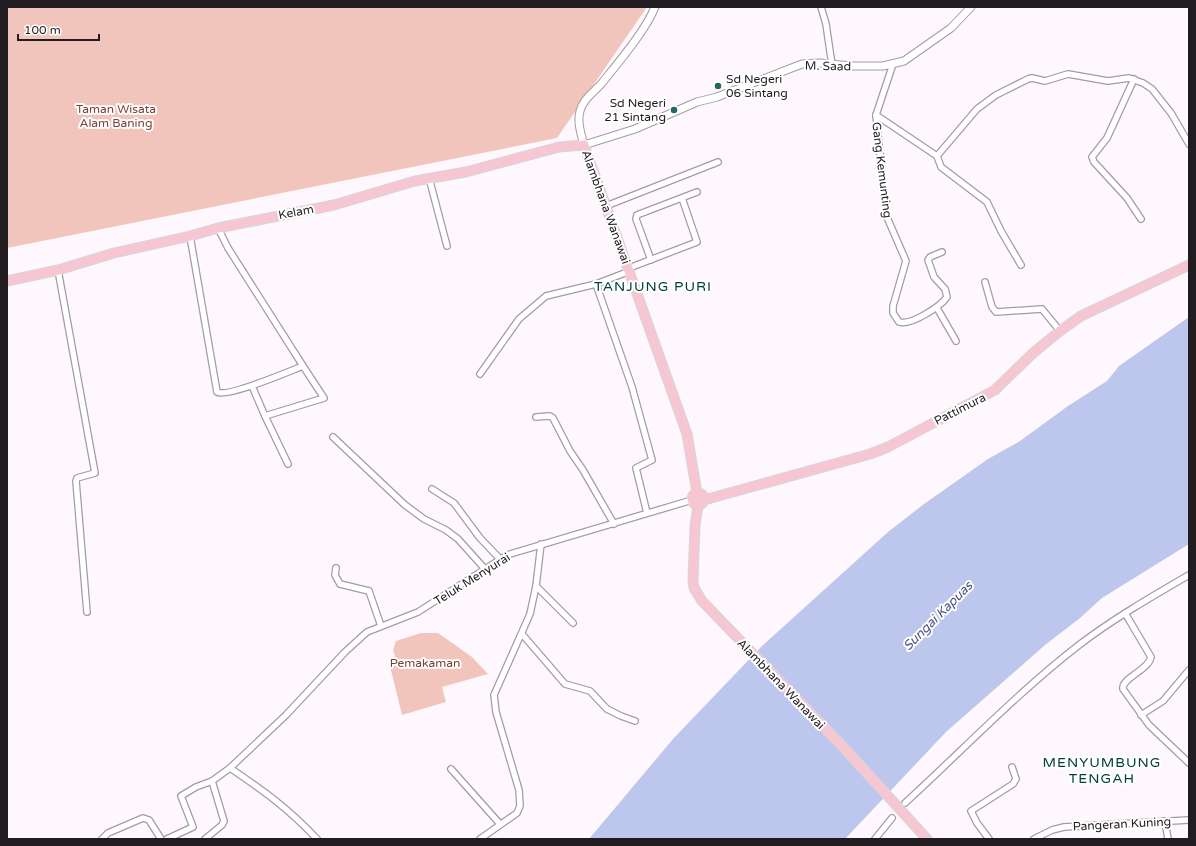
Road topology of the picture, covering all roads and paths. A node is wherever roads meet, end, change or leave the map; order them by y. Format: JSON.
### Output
{"nodes":[{"id":1,"x":655,"y":7,"type":"edge"},
{"id":2,"x":821,"y":7,"type":"edge"},
{"id":3,"x":971,"y":7,"type":"edge"},
{"id":4,"x":832,"y":64,"type":"junction"},
{"id":5,"x":893,"y":64,"type":"junction"},
{"id":6,"x":1134,"y":79,"type":"junction"},
{"id":7,"x":876,"y":115,"type":"junction"},
{"id":8,"x":584,"y":144,"type":"junction"},
{"id":9,"x":1189,"y":144,"type":"edge"},
{"id":10,"x":937,"y":156,"type":"junction"},
{"id":11,"x":718,"y":162,"type":"dead end"},
{"id":12,"x":429,"y":178,"type":"junction"},
{"id":13,"x":697,"y":192,"type":"dead end"},
{"id":14,"x":682,"y":198,"type":"junction"},
{"id":15,"x":606,"y":206,"type":"junction"},
{"id":16,"x":1141,"y":218,"type":"dead end"},
{"id":17,"x":218,"y":228,"type":"junction"},
{"id":18,"x":190,"y":236,"type":"junction"},
{"id":19,"x":447,"y":246,"type":"dead end"},
{"id":20,"x":942,"y":252,"type":"dead end"},
{"id":21,"x":651,"y":260,"type":"junction"},
{"id":22,"x":1021,"y":265,"type":"dead end"},
{"id":23,"x":1189,"y":265,"type":"edge"},
{"id":24,"x":58,"y":270,"type":"junction"},
{"id":25,"x":629,"y":270,"type":"junction"},
{"id":26,"x":7,"y":281,"type":"edge"},
{"id":27,"x":985,"y":282,"type":"dead end"},
{"id":28,"x":596,"y":284,"type":"junction"},
{"id":29,"x":937,"y":308,"type":"junction"},
{"id":30,"x":1060,"y":330,"type":"junction"},
{"id":31,"x":956,"y":341,"type":"dead end"},
{"id":32,"x":303,"y":366,"type":"junction"},
{"id":33,"x":480,"y":374,"type":"dead end"},
{"id":34,"x":252,"y":386,"type":"junction"},
{"id":35,"x":265,"y":416,"type":"junction"},
{"id":36,"x":536,"y":417,"type":"dead end"},
{"id":37,"x":333,"y":437,"type":"dead end"},
{"id":38,"x":288,"y":464,"type":"dead end"},
{"id":39,"x":432,"y":489,"type":"dead end"},
{"id":40,"x":698,"y":500,"type":"junction"},
{"id":41,"x":647,"y":514,"type":"junction"},
{"id":42,"x":614,"y":524,"type":"junction"},
{"id":43,"x":541,"y":544,"type":"junction"},
{"id":44,"x":500,"y":559,"type":"junction"},
{"id":45,"x":336,"y":568,"type":"dead end"},
{"id":46,"x":485,"y":569,"type":"junction"},
{"id":47,"x":1189,"y":576,"type":"edge"},
{"id":48,"x":536,"y":586,"type":"junction"},
{"id":49,"x":87,"y":612,"type":"dead end"},
{"id":50,"x":1126,"y":613,"type":"junction"},
{"id":51,"x":573,"y":623,"type":"dead end"},
{"id":52,"x":381,"y":626,"type":"junction"},
{"id":53,"x":522,"y":634,"type":"junction"},
{"id":54,"x":1189,"y":670,"type":"edge"},
{"id":55,"x":1141,"y":715,"type":"junction"},
{"id":56,"x":635,"y":721,"type":"dead end"},
{"id":57,"x":1189,"y":763,"type":"edge"},
{"id":58,"x":1012,"y":767,"type":"dead end"},
{"id":59,"x":230,"y":768,"type":"junction"},
{"id":60,"x":451,"y":769,"type":"dead end"},
{"id":61,"x":212,"y":781,"type":"junction"},
{"id":62,"x":905,"y":803,"type":"dead end"},
{"id":63,"x":892,"y":818,"type":"dead end"},
{"id":64,"x":1189,"y":820,"type":"edge"},
{"id":65,"x":1165,"y":821,"type":"junction"},
{"id":66,"x":500,"y":824,"type":"junction"},
{"id":67,"x":102,"y":839,"type":"edge"},
{"id":68,"x":161,"y":839,"type":"edge"},
{"id":69,"x":167,"y":839,"type":"edge"},
{"id":70,"x":205,"y":839,"type":"edge"},
{"id":71,"x":317,"y":839,"type":"edge"},
{"id":72,"x":480,"y":839,"type":"edge"},
{"id":73,"x":875,"y":839,"type":"edge"},
{"id":74,"x":927,"y":839,"type":"edge"},
{"id":75,"x":989,"y":839,"type":"edge"},
{"id":76,"x":1034,"y":839,"type":"edge"},
{"id":77,"x":1168,"y":839,"type":"edge"}],
"edges":[{"from":1,"to":8,"type":"street","name":"Alambhana Wanawai"},
{"from":2,"to":4,"type":"street"},
{"from":3,"to":5,"type":"street","name":"M. Saad"},
{"from":4,"to":5,"type":"street","name":"M. Saad"},
{"from":4,"to":8,"type":"street","name":"M. Saad"},
{"from":5,"to":7,"type":"street","name":"Gang Kemunting"},
{"from":6,"to":9,"type":"street"},
{"from":6,"to":10,"type":"street"},
{"from":6,"to":16,"type":"street"},
{"from":7,"to":10,"type":"street"},
{"from":7,"to":29,"type":"street","name":"Gang Kemunting"},
{"from":8,"to":12,"type":"main road","name":"Kelam"},
{"from":8,"to":15,"type":"main road","name":"Alambhana Wanawai"},
{"from":10,"to":22,"type":"street"},
{"from":11,"to":15,"type":"street"},
{"from":12,"to":17,"type":"main road","name":"Kelam"},
{"from":12,"to":19,"type":"street"},
{"from":13,"to":14,"type":"street"},
{"from":14,"to":21,"type":"street"},
{"from":14,"to":21,"type":"street"},
{"from":15,"to":25,"type":"main road","name":"Alambhana Wanawai"},
{"from":17,"to":18,"type":"main road","name":"Kelam"},
{"from":17,"to":32,"type":"street"},
{"from":18,"to":24,"type":"main road","name":"Kelam"},
{"from":18,"to":34,"type":"street"},
{"from":20,"to":29,"type":"street"},
{"from":21,"to":25,"type":"street"},
{"from":23,"to":30,"type":"main road","name":"Pattimura"},
{"from":24,"to":26,"type":"main road","name":"Kelam"},
{"from":24,"to":49,"type":"street"},
{"from":25,"to":28,"type":"street"},
{"from":25,"to":40,"type":"main road","name":"Alambhana Wanawai"},
{"from":27,"to":30,"type":"street"},
{"from":28,"to":33,"type":"street"},
{"from":28,"to":41,"type":"street"},
{"from":29,"to":31,"type":"street"},
{"from":30,"to":40,"type":"main road","name":"Pattimura"},
{"from":32,"to":34,"type":"street"},
{"from":32,"to":35,"type":"street"},
{"from":34,"to":35,"type":"street"},
{"from":35,"to":38,"type":"street"},
{"from":36,"to":42,"type":"street"},
{"from":37,"to":46,"type":"street"},
{"from":39,"to":44,"type":"street"},
{"from":40,"to":41,"type":"street","name":"Teluk Menyurai"},
{"from":40,"to":74,"type":"main road","name":"Alambhana Wanawai"},
{"from":41,"to":42,"type":"street","name":"Teluk Menyurai"},
{"from":42,"to":43,"type":"street","name":"Teluk Menyurai"},
{"from":43,"to":44,"type":"street","name":"Teluk Menyurai"},
{"from":43,"to":48,"type":"street"},
{"from":44,"to":46,"type":"street","name":"Teluk Menyurai"},
{"from":45,"to":52,"type":"street"},
{"from":46,"to":52,"type":"street","name":"Teluk Menyurai"},
{"from":47,"to":50,"type":"street"},
{"from":48,"to":51,"type":"street"},
{"from":48,"to":53,"type":"street"},
{"from":50,"to":55,"type":"street"},
{"from":50,"to":62,"type":"street"},
{"from":52,"to":59,"type":"street","name":"Teluk Menyurai"},
{"from":53,"to":56,"type":"street"},
{"from":53,"to":66,"type":"street"},
{"from":54,"to":55,"type":"street"},
{"from":55,"to":57,"type":"street"},
{"from":58,"to":75,"type":"street"},
{"from":59,"to":61,"type":"street","name":"Teluk Menyurai"},
{"from":59,"to":71,"type":"street"},
{"from":60,"to":66,"type":"street"},
{"from":61,"to":69,"type":"street","name":"Teluk Menyurai"},
{"from":61,"to":70,"type":"street"},
{"from":63,"to":73,"type":"street"},
{"from":64,"to":65,"type":"street","name":"Pangeran Kuning"},
{"from":65,"to":76,"type":"street","name":"Pangeran Kuning"},
{"from":65,"to":77,"type":"street"},
{"from":66,"to":72,"type":"street"},
{"from":67,"to":68,"type":"street"}]}
